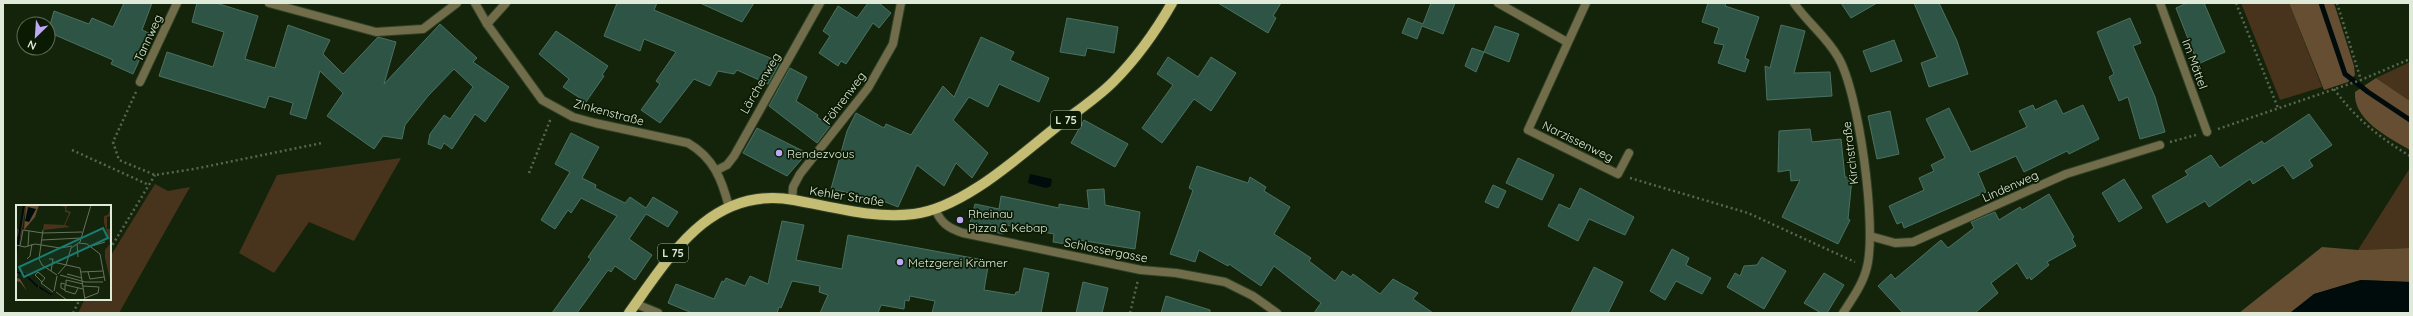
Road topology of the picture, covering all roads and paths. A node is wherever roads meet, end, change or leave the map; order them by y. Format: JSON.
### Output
{"nodes":[{"id":1,"x":177,"y":3,"type":"edge"},
{"id":2,"x":269,"y":3,"type":"edge"},
{"id":3,"x":457,"y":3,"type":"edge"},
{"id":4,"x":475,"y":3,"type":"edge"},
{"id":5,"x":506,"y":3,"type":"edge"},
{"id":6,"x":820,"y":3,"type":"edge"},
{"id":7,"x":901,"y":3,"type":"edge"},
{"id":8,"x":1172,"y":3,"type":"edge"},
{"id":9,"x":1498,"y":3,"type":"edge"},
{"id":10,"x":1586,"y":3,"type":"edge"},
{"id":11,"x":1794,"y":3,"type":"edge"},
{"id":12,"x":2160,"y":3,"type":"edge"},
{"id":13,"x":2236,"y":3,"type":"edge"},
{"id":14,"x":2337,"y":3,"type":"edge"},
{"id":15,"x":487,"y":24,"type":"junction"},
{"id":16,"x":1567,"y":42,"type":"junction"},
{"id":17,"x":2410,"y":59,"type":"edge"},
{"id":18,"x":2361,"y":80,"type":"junction"},
{"id":19,"x":140,"y":82,"type":"joint"},
{"id":20,"x":2334,"y":89,"type":"junction"},
{"id":21,"x":2278,"y":108,"type":"junction"},
{"id":22,"x":555,"y":109,"type":"junction"},
{"id":23,"x":2207,"y":132,"type":"junction"},
{"id":24,"x":322,"y":143,"type":"dead end"},
{"id":25,"x":2160,"y":145,"type":"joint"},
{"id":26,"x":72,"y":150,"type":"dead end"},
{"id":27,"x":1628,"y":153,"type":"dead end"},
{"id":28,"x":2410,"y":156,"type":"edge"},
{"id":29,"x":717,"y":170,"type":"junction"},
{"id":30,"x":529,"y":174,"type":"dead end"},
{"id":31,"x":1618,"y":174,"type":"junction"},
{"id":32,"x":155,"y":175,"type":"junction"},
{"id":33,"x":149,"y":185,"type":"junction"},
{"id":34,"x":792,"y":200,"type":"junction"},
{"id":35,"x":729,"y":207,"type":"junction"},
{"id":36,"x":934,"y":209,"type":"junction"},
{"id":37,"x":1870,"y":236,"type":"junction"},
{"id":38,"x":111,"y":247,"type":"edge"},
{"id":39,"x":1867,"y":268,"type":"junction"},
{"id":40,"x":1141,"y":270,"type":"junction"},
{"id":41,"x":80,"y":300,"type":"edge"},
{"id":42,"x":636,"y":304,"type":"junction"},
{"id":43,"x":73,"y":313,"type":"edge"},
{"id":44,"x":629,"y":313,"type":"edge"},
{"id":45,"x":658,"y":313,"type":"edge"},
{"id":46,"x":1130,"y":313,"type":"edge"},
{"id":47,"x":1277,"y":313,"type":"edge"},
{"id":48,"x":1843,"y":313,"type":"edge"}],
"edges":[{"from":1,"to":19,"type":"street","name":"Tannweg"},
{"from":2,"to":3,"type":"street"},
{"from":4,"to":15,"type":"street","name":"Zinkenstraße"},
{"from":5,"to":15,"type":"street"},
{"from":6,"to":29,"type":"street","name":"Lärchenweg"},
{"from":7,"to":34,"type":"street","name":"Föhrenweg"},
{"from":8,"to":36,"type":"main road","name":"Kehler Straße","number":"L 75"},
{"from":9,"to":16,"type":"street"},
{"from":10,"to":16,"type":"street","name":"Narzissenweg"},
{"from":11,"to":37,"type":"street","name":"Kirchstraße"},
{"from":12,"to":23,"type":"street","name":"Im Mättel"},
{"from":13,"to":21,"type":"path"},
{"from":14,"to":18,"type":"path"},
{"from":15,"to":22,"type":"street","name":"Zinkenstraße"},
{"from":16,"to":31,"type":"street","name":"Narzissenweg"},
{"from":17,"to":18,"type":"path"},
{"from":18,"to":20,"type":"path"},
{"from":19,"to":32,"type":"path"},
{"from":20,"to":21,"type":"path"},
{"from":20,"to":28,"type":"path"},
{"from":21,"to":23,"type":"path"},
{"from":22,"to":29,"type":"street","name":"Zinkenstraße"},
{"from":22,"to":30,"type":"path"},
{"from":23,"to":25,"type":"path"},
{"from":24,"to":32,"type":"path"},
{"from":25,"to":37,"type":"street","name":"Lindenweg"},
{"from":26,"to":33,"type":"path"},
{"from":27,"to":31,"type":"street","name":"Narzissenweg"},
{"from":29,"to":35,"type":"street","name":"Zinkenstraße"},
{"from":31,"to":39,"type":"path"},
{"from":32,"to":33,"type":"path"},
{"from":33,"to":38,"type":"path"},
{"from":34,"to":35,"type":"main road","name":"Kehler Straße","number":"L 75"},
{"from":34,"to":36,"type":"main road","name":"Kehler Straße","number":"L 75"},
{"from":35,"to":42,"type":"main road","name":"Kehler Straße","number":"L 75"},
{"from":36,"to":40,"type":"street","name":"Schlossergasse"},
{"from":37,"to":39,"type":"street","name":"Kirchstraße"},
{"from":39,"to":48,"type":"street","name":"Kirchstraße"},
{"from":40,"to":46,"type":"path"},
{"from":40,"to":47,"type":"street","name":"Schlossergasse"},
{"from":41,"to":43,"type":"path"},
{"from":42,"to":44,"type":"main road","name":"Kehler Straße","number":"L 75"},
{"from":42,"to":45,"type":"street"}]}
